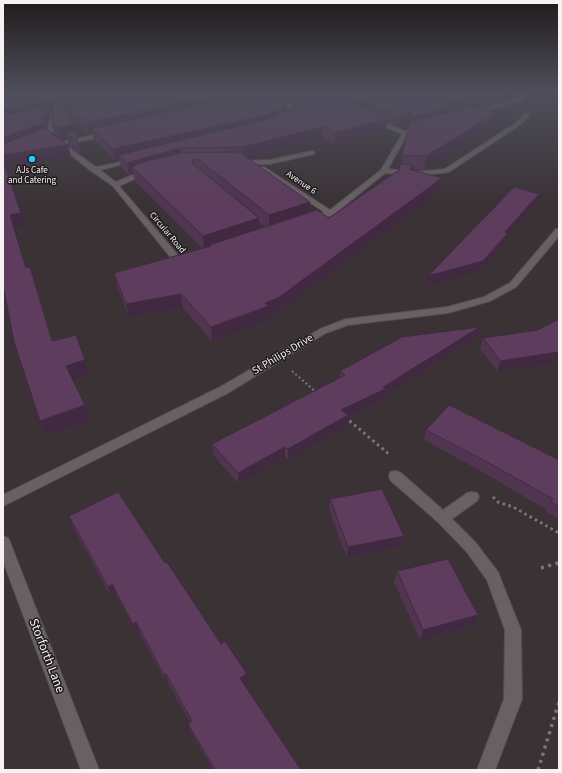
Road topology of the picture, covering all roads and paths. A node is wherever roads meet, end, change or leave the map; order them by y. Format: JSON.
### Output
{"nodes":[{"id":1,"x":48,"y":130,"type":"edge"},
{"id":2,"x":398,"y":130,"type":"edge"},
{"id":3,"x":414,"y":130,"type":"edge"},
{"id":4,"x":508,"y":130,"type":"edge"},
{"id":5,"x":113,"y":133,"type":"edge"},
{"id":6,"x":405,"y":133,"type":"junction"},
{"id":7,"x":60,"y":144,"type":"junction"},
{"id":8,"x":312,"y":153,"type":"dead end"},
{"id":9,"x":138,"y":160,"type":"edge"},
{"id":10,"x":230,"y":163,"type":"edge"},
{"id":11,"x":262,"y":168,"type":"edge"},
{"id":12,"x":93,"y":170,"type":"junction"},
{"id":13,"x":153,"y":170,"type":"edge"},
{"id":14,"x":384,"y":171,"type":"junction"},
{"id":15,"x":115,"y":185,"type":"junction"},
{"id":16,"x":330,"y":213,"type":"junction"},
{"id":17,"x":302,"y":223,"type":"edge"},
{"id":18,"x":559,"y":230,"type":"edge"},
{"id":19,"x":195,"y":258,"type":"edge"},
{"id":20,"x":278,"y":359,"type":"junction"},
{"id":21,"x":319,"y":395,"type":"edge"},
{"id":22,"x":343,"y":415,"type":"edge"},
{"id":23,"x":395,"y":476,"type":"joint"},
{"id":24,"x":472,"y":497,"type":"joint"},
{"id":25,"x":3,"y":501,"type":"edge"},
{"id":26,"x":443,"y":518,"type":"junction"},
{"id":27,"x":559,"y":533,"type":"edge"},
{"id":28,"x":3,"y":542,"type":"edge"},
{"id":29,"x":559,"y":562,"type":"edge"},
{"id":30,"x":541,"y":568,"type":"dead end"},
{"id":31,"x":559,"y":702,"type":"edge"},
{"id":32,"x":90,"y":770,"type":"edge"},
{"id":33,"x":486,"y":770,"type":"edge"},
{"id":34,"x":538,"y":770,"type":"edge"}],
"edges":[{"from":1,"to":7,"type":"street","name":"Circular Road"},
{"from":2,"to":6,"type":"street"},
{"from":3,"to":6,"type":"street"},
{"from":4,"to":14,"type":"street"},
{"from":5,"to":7,"type":"street"},
{"from":6,"to":14,"type":"street"},
{"from":7,"to":12,"type":"street","name":"Circular Road"},
{"from":8,"to":10,"type":"street"},
{"from":9,"to":12,"type":"street"},
{"from":11,"to":16,"type":"street","name":"Avenue 6"},
{"from":12,"to":15,"type":"street","name":"Circular Road"},
{"from":13,"to":15,"type":"street"},
{"from":14,"to":16,"type":"street"},
{"from":15,"to":19,"type":"street","name":"Circular Road"},
{"from":16,"to":17,"type":"street"},
{"from":18,"to":20,"type":"street","name":"St Philips Drive"},
{"from":20,"to":21,"type":"path"},
{"from":20,"to":25,"type":"street","name":"St Philips Drive"},
{"from":22,"to":23,"type":"path"},
{"from":23,"to":26,"type":"street"},
{"from":24,"to":26,"type":"street"},
{"from":24,"to":27,"type":"path"},
{"from":26,"to":33,"type":"street"},
{"from":28,"to":32,"type":"street","name":"Storforth Lane"},
{"from":29,"to":30,"type":"path"},
{"from":31,"to":34,"type":"path"}]}
